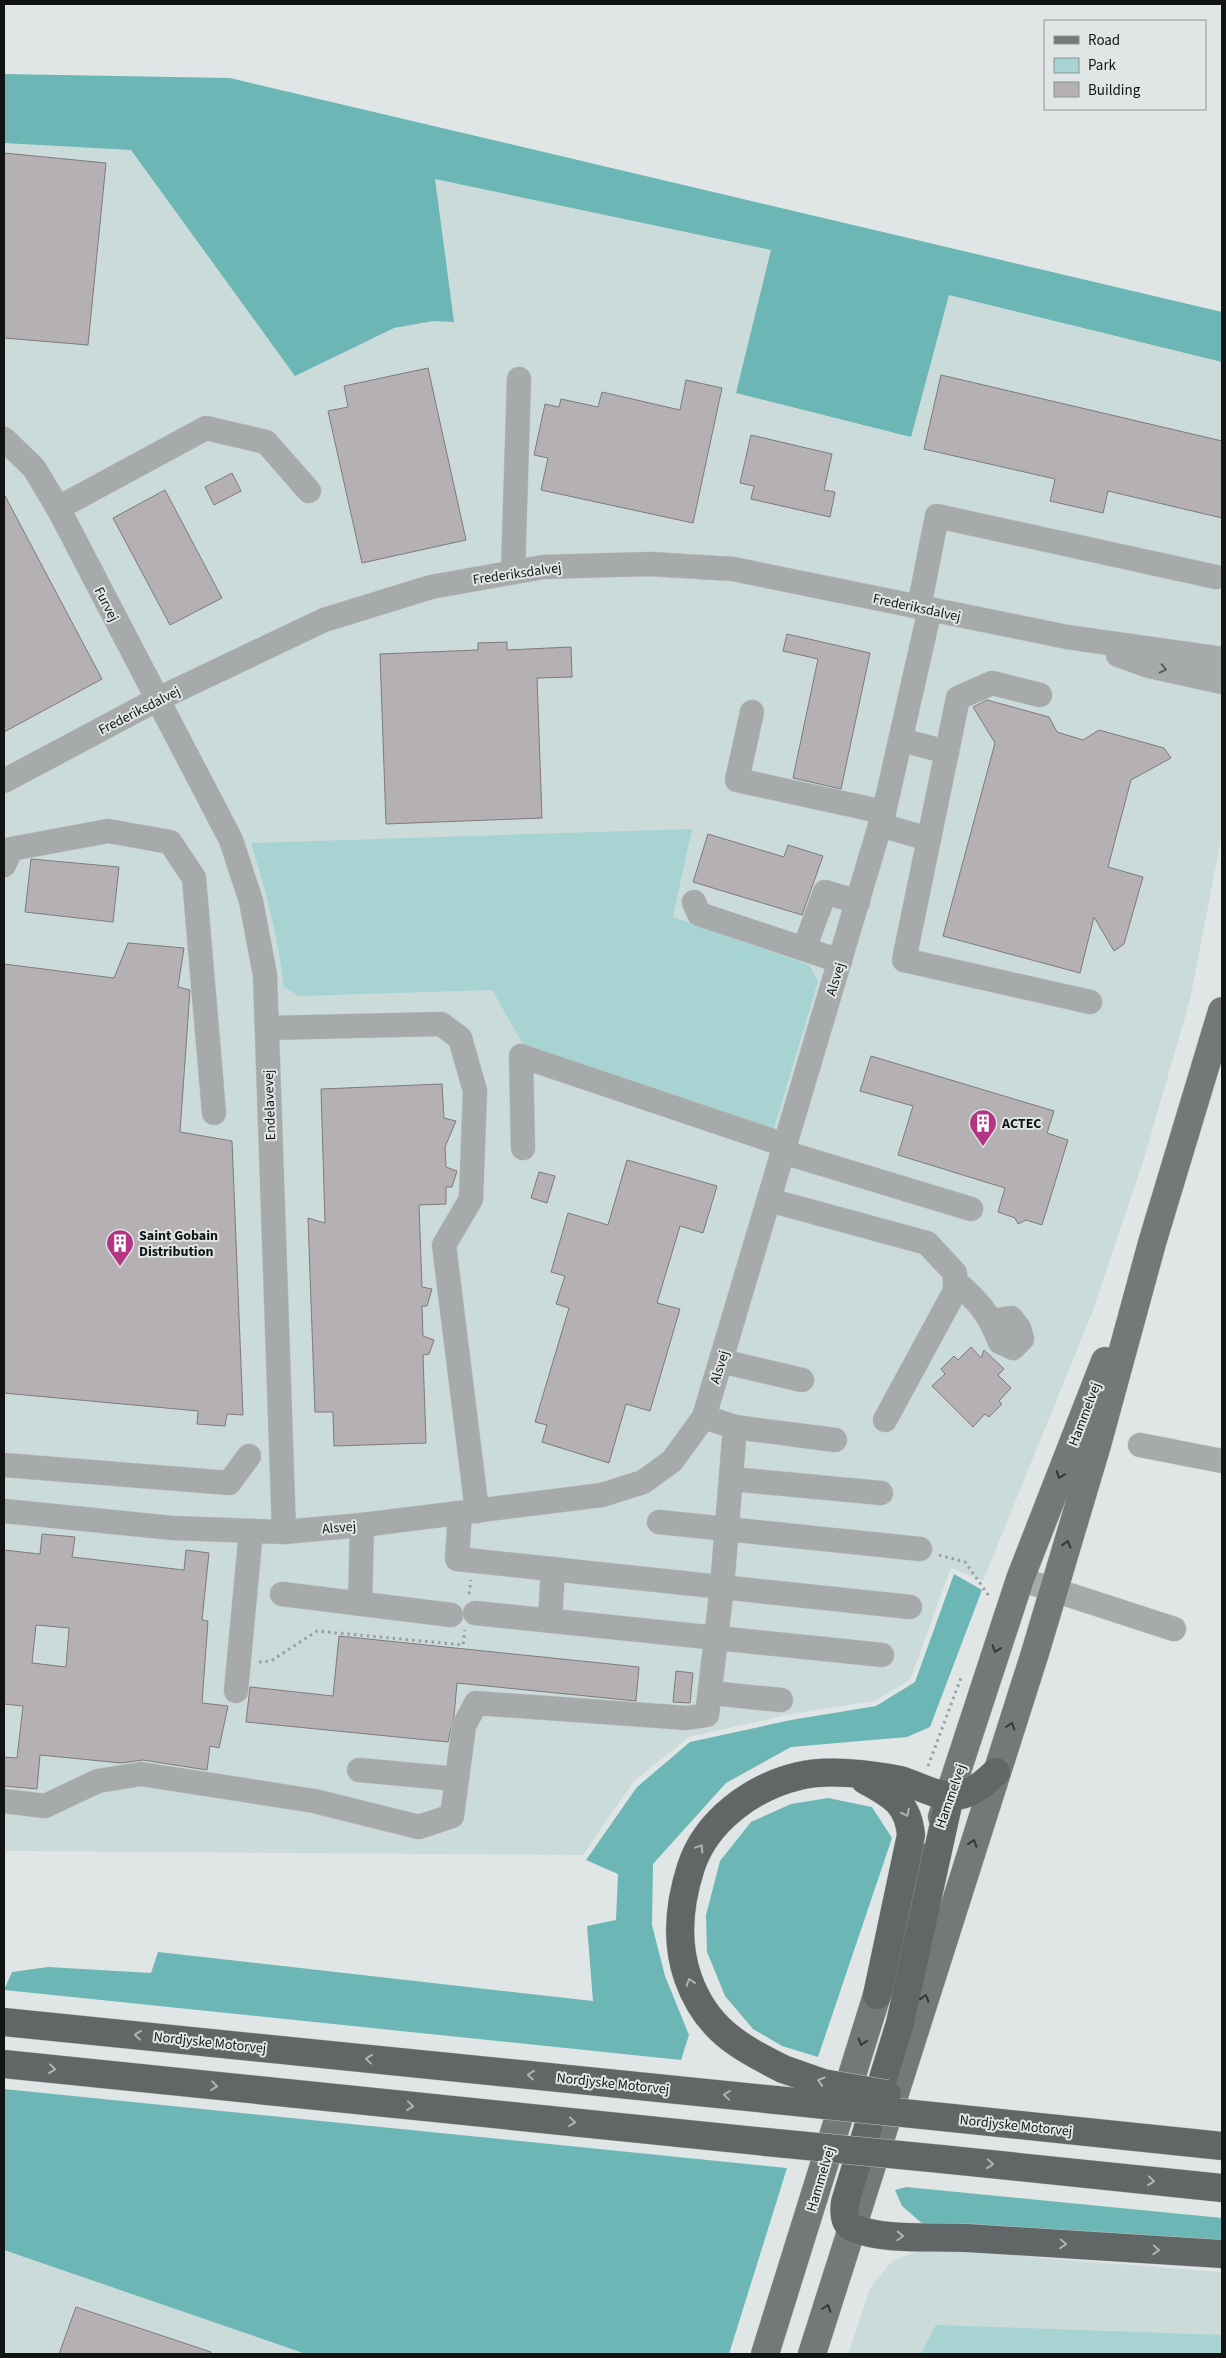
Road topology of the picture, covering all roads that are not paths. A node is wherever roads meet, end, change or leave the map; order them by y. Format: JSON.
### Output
{"nodes":[{"id":1,"x":518,"y":378,"type":"dead end"},
{"id":2,"x":4,"y":439,"type":"edge"},
{"id":3,"x":308,"y":491,"type":"dead end"},
{"id":4,"x":58,"y":508,"type":"junction"},
{"id":5,"x":513,"y":572,"type":"junction"},
{"id":6,"x":1216,"y":577,"type":"dead end"},
{"id":7,"x":924,"y":608,"type":"junction"},
{"id":8,"x":1067,"y":637,"type":"junction"},
{"id":9,"x":1222,"y":659,"type":"edge"},
{"id":10,"x":1222,"y":682,"type":"edge"},
{"id":11,"x":1040,"y":695,"type":"dead end"},
{"id":12,"x":156,"y":700,"type":"junction"},
{"id":13,"x":752,"y":712,"type":"dead end"},
{"id":14,"x":901,"y":740,"type":"junction"},
{"id":15,"x":947,"y":752,"type":"junction"},
{"id":16,"x":4,"y":780,"type":"edge"},
{"id":17,"x":882,"y":818,"type":"junction"},
{"id":18,"x":929,"y":839,"type":"junction"},
{"id":19,"x":4,"y":865,"type":"edge"},
{"id":20,"x":694,"y":902,"type":"dead end"},
{"id":21,"x":858,"y":902,"type":"junction"},
{"id":22,"x":804,"y":949,"type":"junction"},
{"id":23,"x":840,"y":961,"type":"junction"},
{"id":24,"x":1090,"y":1002,"type":"dead end"},
{"id":25,"x":1222,"y":1011,"type":"edge"},
{"id":26,"x":266,"y":1028,"type":"junction"},
{"id":27,"x":214,"y":1114,"type":"dead end"},
{"id":28,"x":523,"y":1148,"type":"dead end"},
{"id":29,"x":784,"y":1148,"type":"junction"},
{"id":30,"x":769,"y":1200,"type":"junction"},
{"id":31,"x":971,"y":1210,"type":"dead end"},
{"id":32,"x":1152,"y":1243,"type":"junction"},
{"id":33,"x":955,"y":1280,"type":"junction"},
{"id":34,"x":991,"y":1321,"type":"dead end"},
{"id":35,"x":721,"y":1361,"type":"junction"},
{"id":36,"x":802,"y":1380,"type":"dead end"},
{"id":37,"x":704,"y":1417,"type":"junction"},
{"id":38,"x":885,"y":1420,"type":"dead end"},
{"id":39,"x":736,"y":1427,"type":"junction"},
{"id":40,"x":835,"y":1440,"type":"dead end"},
{"id":41,"x":1140,"y":1445,"type":"dead end"},
{"id":42,"x":249,"y":1456,"type":"dead end"},
{"id":43,"x":1222,"y":1461,"type":"edge"},
{"id":44,"x":4,"y":1466,"type":"edge"},
{"id":45,"x":731,"y":1479,"type":"junction"},
{"id":46,"x":881,"y":1493,"type":"dead end"},
{"id":47,"x":4,"y":1511,"type":"edge"},
{"id":48,"x":468,"y":1512,"type":"junction"},
{"id":49,"x":659,"y":1522,"type":"dead end"},
{"id":50,"x":362,"y":1525,"type":"junction"},
{"id":51,"x":727,"y":1529,"type":"junction"},
{"id":52,"x":251,"y":1531,"type":"junction"},
{"id":53,"x":284,"y":1532,"type":"junction"},
{"id":54,"x":920,"y":1550,"type":"road end"},
{"id":55,"x":553,"y":1569,"type":"junction"},
{"id":56,"x":1020,"y":1580,"type":"junction"},
{"id":57,"x":722,"y":1587,"type":"junction"},
{"id":58,"x":1053,"y":1591,"type":"junction"},
{"id":59,"x":282,"y":1594,"type":"dead end"},
{"id":60,"x":360,"y":1604,"type":"junction"},
{"id":61,"x":910,"y":1607,"type":"dead end"},
{"id":62,"x":474,"y":1613,"type":"dead end"},
{"id":63,"x":451,"y":1614,"type":"dead end"},
{"id":64,"x":550,"y":1621,"type":"junction"},
{"id":65,"x":1174,"y":1629,"type":"dead end"},
{"id":66,"x":716,"y":1638,"type":"junction"},
{"id":67,"x":882,"y":1655,"type":"dead end"},
{"id":68,"x":236,"y":1691,"type":"dead end"},
{"id":69,"x":710,"y":1693,"type":"junction"},
{"id":70,"x":781,"y":1700,"type":"dead end"},
{"id":71,"x":359,"y":1770,"type":"dead end"},
{"id":72,"x":996,"y":1772,"type":"junction"},
{"id":73,"x":855,"y":1774,"type":"junction"},
{"id":74,"x":457,"y":1779,"type":"junction"},
{"id":75,"x":950,"y":1796,"type":"junction"},
{"id":76,"x":4,"y":1801,"type":"edge"},
{"id":77,"x":877,"y":1995,"type":"junction"},
{"id":78,"x":4,"y":2022,"type":"edge"},
{"id":79,"x":4,"y":2064,"type":"edge"},
{"id":80,"x":954,"y":2111,"type":"junction"},
{"id":81,"x":1222,"y":2139,"type":"edge"},
{"id":82,"x":1222,"y":2146,"type":"edge"},
{"id":83,"x":820,"y":2180,"type":"junction"},
{"id":84,"x":1222,"y":2188,"type":"edge"},
{"id":85,"x":852,"y":2228,"type":"junction"},
{"id":86,"x":1222,"y":2254,"type":"edge"},
{"id":87,"x":765,"y":2354,"type":"edge"},
{"id":88,"x":782,"y":2354,"type":"edge"},
{"id":89,"x":812,"y":2354,"type":"edge"}],
"edges":[{"from":1,"to":5,"type":"street"},
{"from":2,"to":4,"type":"street","name":"Furvej"},
{"from":3,"to":4,"type":"street"},
{"from":4,"to":12,"type":"street","name":"Furvej"},
{"from":5,"to":7,"type":"street","name":"Frederiksdalvej"},
{"from":5,"to":12,"type":"street","name":"Frederiksdalvej"},
{"from":6,"to":7,"type":"street","name":"Alsvej"},
{"from":7,"to":8,"type":"street","name":"Frederiksdalvej"},
{"from":7,"to":14,"type":"street","name":"Alsvej"},
{"from":8,"to":9,"type":"street","name":"Frederiksdalvej"},
{"from":8,"to":10,"type":"street","name":"Frederiksdalvej","one_way":true},
{"from":11,"to":15,"type":"street"},
{"from":12,"to":16,"type":"street","name":"Frederiksdalvej"},
{"from":12,"to":26,"type":"street","name":"Endelavevej"},
{"from":13,"to":17,"type":"street"},
{"from":14,"to":15,"type":"street"},
{"from":14,"to":17,"type":"street","name":"Alsvej"},
{"from":15,"to":18,"type":"street"},
{"from":17,"to":18,"type":"street"},
{"from":17,"to":21,"type":"street","name":"Alsvej"},
{"from":18,"to":24,"type":"street"},
{"from":19,"to":27,"type":"street"},
{"from":20,"to":22,"type":"street"},
{"from":21,"to":22,"type":"street"},
{"from":21,"to":23,"type":"street","name":"Alsvej"},
{"from":22,"to":23,"type":"street"},
{"from":23,"to":29,"type":"street","name":"Alsvej"},
{"from":25,"to":32,"type":"main road","name":"Hammelvej"},
{"from":26,"to":48,"type":"street"},
{"from":26,"to":53,"type":"street","name":"Endelavevej"},
{"from":28,"to":29,"type":"street"},
{"from":29,"to":30,"type":"street","name":"Alsvej"},
{"from":29,"to":31,"type":"street"},
{"from":30,"to":33,"type":"street"},
{"from":30,"to":35,"type":"street","name":"Alsvej"},
{"from":32,"to":56,"type":"main road","name":"Hammelvej","one_way":true},
{"from":58,"to":32,"type":"main road","name":"Hammelvej","one_way":true},
{"from":33,"to":34,"type":"street"},
{"from":33,"to":38,"type":"street"},
{"from":35,"to":36,"type":"street"},
{"from":35,"to":37,"type":"street","name":"Alsvej"},
{"from":37,"to":39,"type":"street"},
{"from":37,"to":48,"type":"street","name":"Alsvej"},
{"from":39,"to":40,"type":"street"},
{"from":39,"to":45,"type":"street"},
{"from":41,"to":43,"type":"street"},
{"from":42,"to":44,"type":"street"},
{"from":45,"to":46,"type":"street"},
{"from":45,"to":51,"type":"street"},
{"from":47,"to":52,"type":"street","name":"Alsvej"},
{"from":48,"to":50,"type":"street","name":"Alsvej"},
{"from":48,"to":55,"type":"street"},
{"from":49,"to":51,"type":"street"},
{"from":50,"to":53,"type":"street","name":"Alsvej"},
{"from":50,"to":60,"type":"street"},
{"from":51,"to":54,"type":"street"},
{"from":51,"to":57,"type":"street"},
{"from":52,"to":53,"type":"street","name":"Alsvej"},
{"from":52,"to":68,"type":"street"},
{"from":55,"to":57,"type":"street"},
{"from":55,"to":64,"type":"street"},
{"from":56,"to":58,"type":"street"},
{"from":56,"to":75,"type":"main road","name":"Hammelvej","one_way":true},
{"from":57,"to":61,"type":"street"},
{"from":57,"to":66,"type":"street"},
{"from":58,"to":65,"type":"street"},
{"from":72,"to":58,"type":"main road","name":"Hammelvej","one_way":true},
{"from":59,"to":60,"type":"street"},
{"from":60,"to":63,"type":"street"},
{"from":62,"to":64,"type":"street"},
{"from":64,"to":66,"type":"street"},
{"from":66,"to":67,"type":"street"},
{"from":66,"to":69,"type":"street"},
{"from":69,"to":70,"type":"street"},
{"from":69,"to":74,"type":"street"},
{"from":71,"to":74,"type":"street"},
{"from":72,"to":75,"type":"highway"},
{"from":85,"to":72,"type":"main road","name":"Hammelvej","one_way":true},
{"from":73,"to":75,"type":"highway"},
{"from":73,"to":77,"type":"highway","one_way":true},
{"from":80,"to":73,"type":"highway","one_way":true,"bridge":true},
{"from":74,"to":76,"type":"street"},
{"from":75,"to":77,"type":"main road","name":"Hammelvej"},
{"from":75,"to":85,"type":"highway"},
{"from":77,"to":83,"type":"main road","name":"Hammelvej","one_way":true},
{"from":80,"to":78,"type":"highway","name":"Nordjyske Motorvej","one_way":true,"bridge":true},
{"from":79,"to":84,"type":"highway","one_way":true,"bridge":true},
{"from":80,"to":81,"type":"highway"},
{"from":80,"to":82,"type":"highway","name":"Nordjyske Motorvej"},
{"from":83,"to":87,"type":"main road","name":"Hammelvej"},
{"from":83,"to":88,"type":"main road"},
{"from":85,"to":86,"type":"highway","one_way":true},
{"from":89,"to":85,"type":"main road","name":"Hammelvej","one_way":true}]}
